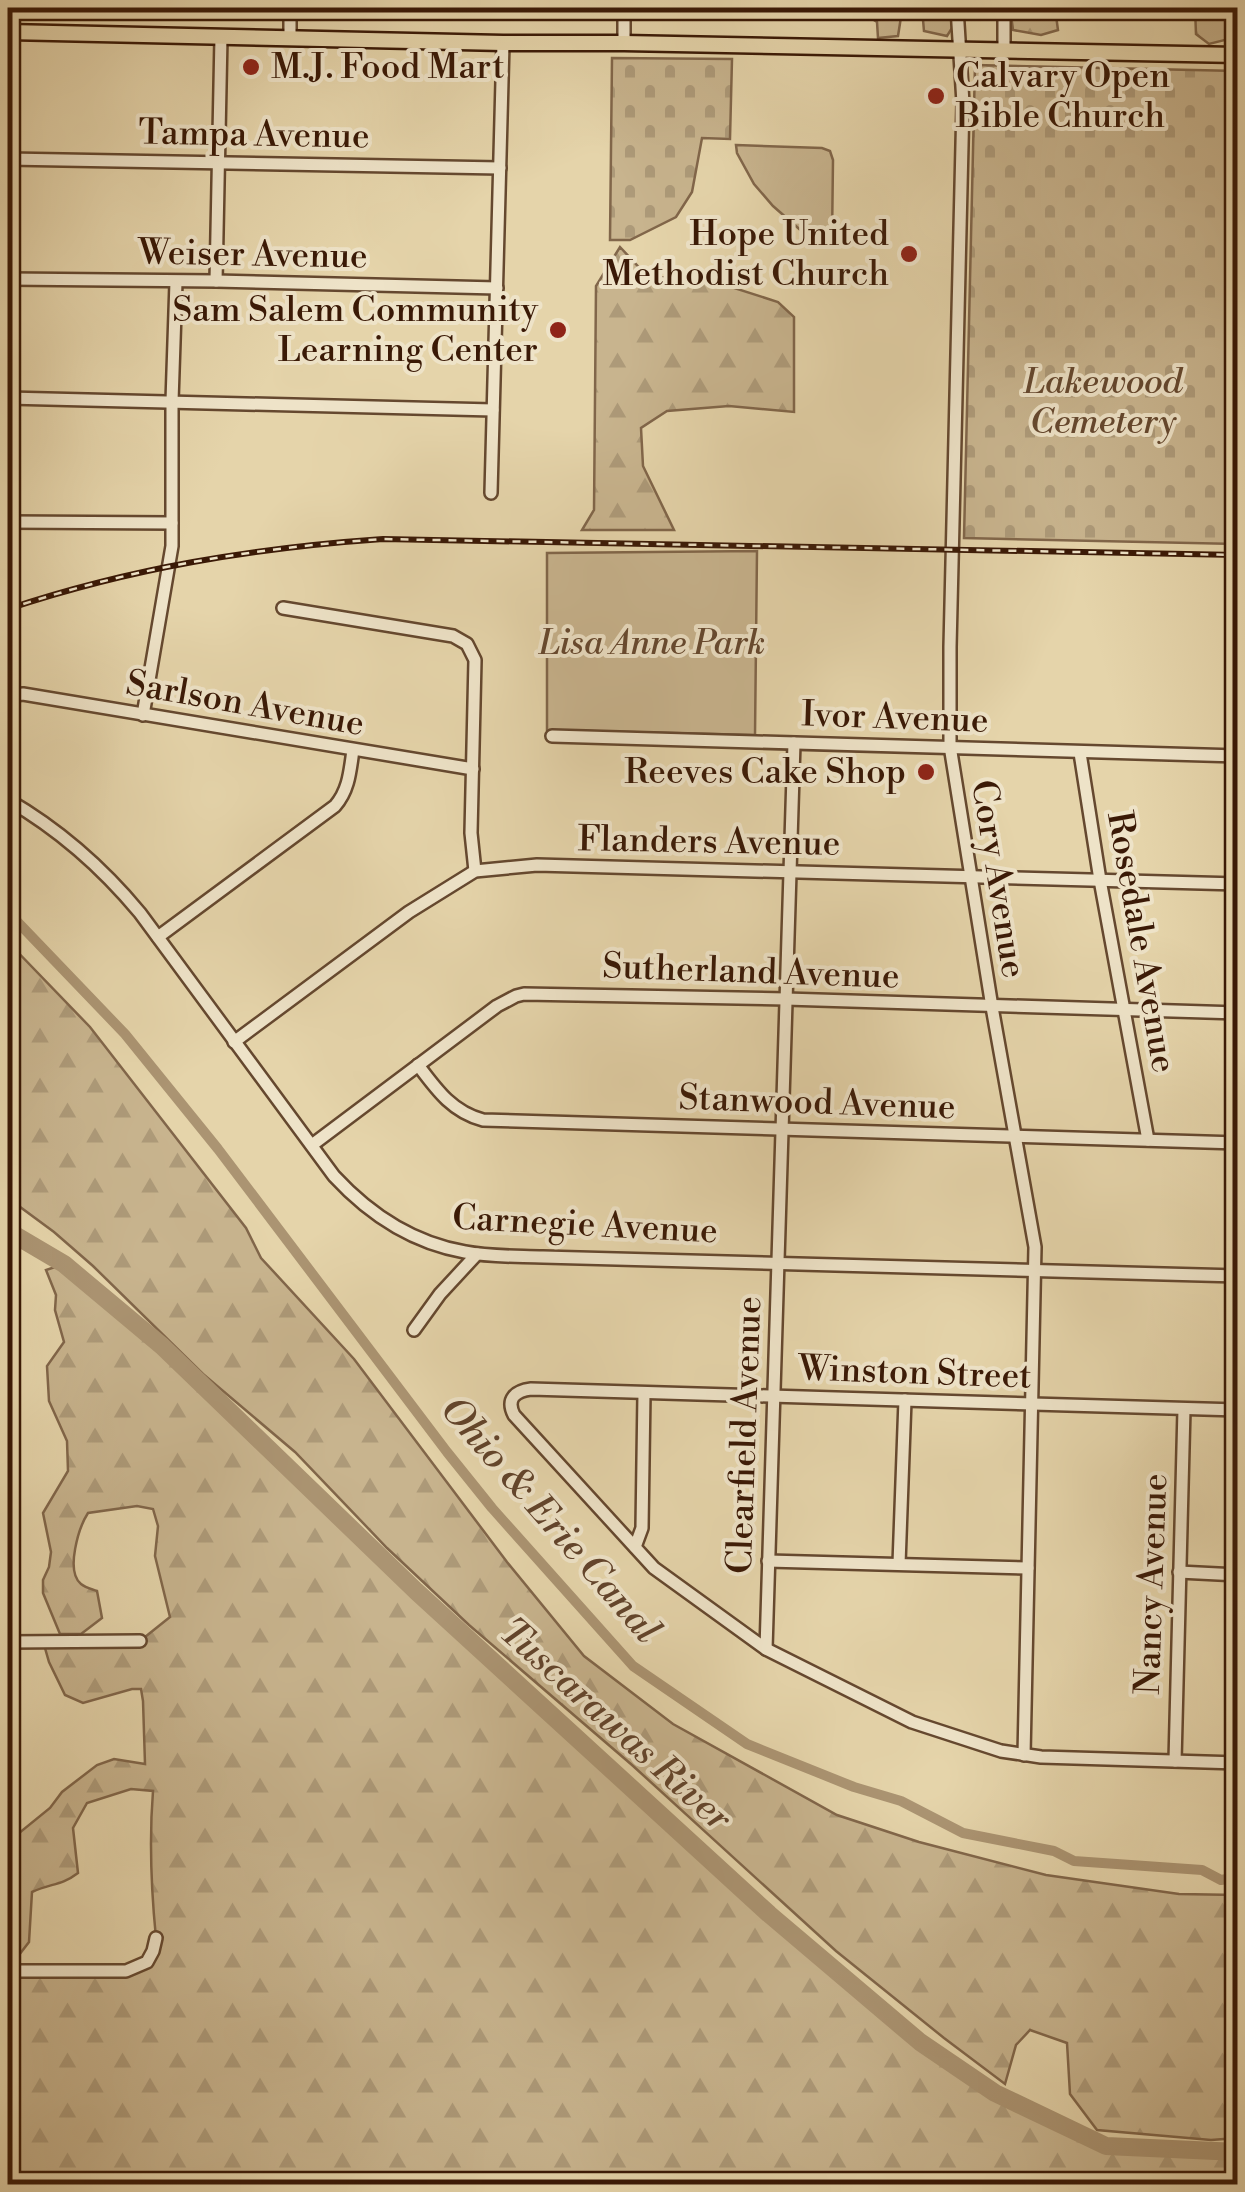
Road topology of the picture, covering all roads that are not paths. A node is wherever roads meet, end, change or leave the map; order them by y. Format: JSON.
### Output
{"nodes":[{"id":1,"x":290,"y":8,"type":"edge"},
{"id":2,"x":624,"y":8,"type":"edge"},
{"id":3,"x":957,"y":8,"type":"edge"},
{"id":4,"x":1004,"y":8,"type":"edge"},
{"id":5,"x":8,"y":32,"type":"edge"},
{"id":6,"x":221,"y":37,"type":"junction"},
{"id":7,"x":290,"y":38,"type":"junction"},
{"id":8,"x":624,"y":43,"type":"junction"},
{"id":9,"x":503,"y":44,"type":"junction"},
{"id":10,"x":961,"y":50,"type":"junction"},
{"id":11,"x":1004,"y":50,"type":"junction"},
{"id":12,"x":1238,"y":56,"type":"edge"},
{"id":13,"x":8,"y":159,"type":"edge"},
{"id":14,"x":218,"y":162,"type":"junction"},
{"id":15,"x":500,"y":168,"type":"junction"},
{"id":16,"x":8,"y":279,"type":"edge"},
{"id":17,"x":216,"y":281,"type":"junction"},
{"id":18,"x":176,"y":282,"type":"junction"},
{"id":19,"x":497,"y":288,"type":"junction"},
{"id":20,"x":8,"y":398,"type":"edge"},
{"id":21,"x":172,"y":402,"type":"junction"},
{"id":22,"x":493,"y":410,"type":"junction"},
{"id":23,"x":491,"y":492,"type":"dead end"},
{"id":24,"x":8,"y":522,"type":"edge"},
{"id":25,"x":172,"y":523,"type":"junction"},
{"id":26,"x":283,"y":608,"type":"dead end"},
{"id":27,"x":8,"y":696,"type":"edge"},
{"id":28,"x":143,"y":715,"type":"junction"},
{"id":29,"x":552,"y":736,"type":"dead end"},
{"id":30,"x":794,"y":743,"type":"junction"},
{"id":31,"x":950,"y":746,"type":"junction"},
{"id":32,"x":353,"y":750,"type":"junction"},
{"id":33,"x":1080,"y":753,"type":"junction"},
{"id":34,"x":1238,"y":756,"type":"edge"},
{"id":35,"x":473,"y":769,"type":"junction"},
{"id":36,"x":8,"y":800,"type":"edge"},
{"id":37,"x":476,"y":871,"type":"junction"},
{"id":38,"x":790,"y":871,"type":"junction"},
{"id":39,"x":970,"y":876,"type":"junction"},
{"id":40,"x":1100,"y":880,"type":"junction"},
{"id":41,"x":1238,"y":884,"type":"edge"},
{"id":42,"x":158,"y":937,"type":"junction"},
{"id":43,"x":786,"y":999,"type":"junction"},
{"id":44,"x":992,"y":1007,"type":"junction"},
{"id":45,"x":1125,"y":1010,"type":"junction"},
{"id":46,"x":1238,"y":1014,"type":"edge"},
{"id":47,"x":234,"y":1042,"type":"junction"},
{"id":48,"x":418,"y":1065,"type":"junction"},
{"id":49,"x":782,"y":1129,"type":"junction"},
{"id":50,"x":1016,"y":1136,"type":"junction"},
{"id":51,"x":1148,"y":1140,"type":"junction"},
{"id":52,"x":1238,"y":1142,"type":"edge"},
{"id":53,"x":312,"y":1145,"type":"junction"},
{"id":54,"x":477,"y":1254,"type":"junction"},
{"id":55,"x":778,"y":1264,"type":"junction"},
{"id":56,"x":1035,"y":1271,"type":"junction"},
{"id":57,"x":1238,"y":1276,"type":"edge"},
{"id":58,"x":414,"y":1330,"type":"dead end"},
{"id":59,"x":644,"y":1393,"type":"junction"},
{"id":60,"x":774,"y":1396,"type":"junction"},
{"id":61,"x":905,"y":1400,"type":"junction"},
{"id":62,"x":1033,"y":1405,"type":"junction"},
{"id":63,"x":1184,"y":1409,"type":"junction"},
{"id":64,"x":1238,"y":1410,"type":"edge"},
{"id":65,"x":635,"y":1547,"type":"junction"},
{"id":66,"x":768,"y":1561,"type":"junction"},
{"id":67,"x":900,"y":1564,"type":"junction"},
{"id":68,"x":1028,"y":1568,"type":"junction"},
{"id":69,"x":1180,"y":1572,"type":"junction"},
{"id":70,"x":1238,"y":1575,"type":"edge"},
{"id":71,"x":140,"y":1640,"type":"dead end"},
{"id":72,"x":8,"y":1642,"type":"edge"},
{"id":73,"x":766,"y":1648,"type":"junction"},
{"id":74,"x":1024,"y":1755,"type":"junction"},
{"id":75,"x":1175,"y":1761,"type":"junction"},
{"id":76,"x":1238,"y":1763,"type":"edge"},
{"id":77,"x":156,"y":1938,"type":"dead end"},
{"id":78,"x":8,"y":1972,"type":"edge"}],
"edges":[{"from":1,"to":7,"type":"street"},
{"from":2,"to":8,"type":"street"},
{"from":3,"to":10,"type":"street","name":"Cory Avenue"},
{"from":4,"to":11,"type":"street"},
{"from":5,"to":6,"type":"main road"},
{"from":6,"to":7,"type":"main road"},
{"from":6,"to":14,"type":"street"},
{"from":7,"to":9,"type":"main road"},
{"from":8,"to":9,"type":"main road"},
{"from":8,"to":10,"type":"main road"},
{"from":9,"to":15,"type":"street"},
{"from":10,"to":11,"type":"main road"},
{"from":10,"to":31,"type":"street","name":"Cory Avenue"},
{"from":11,"to":12,"type":"main road"},
{"from":13,"to":14,"type":"street","name":"Tampa Avenue"},
{"from":14,"to":15,"type":"street","name":"Tampa Avenue"},
{"from":14,"to":17,"type":"street"},
{"from":15,"to":19,"type":"street"},
{"from":16,"to":18,"type":"street","name":"Weiser Avenue"},
{"from":17,"to":18,"type":"street","name":"Weiser Avenue"},
{"from":17,"to":19,"type":"street","name":"Weiser Avenue"},
{"from":18,"to":21,"type":"street"},
{"from":19,"to":22,"type":"street"},
{"from":20,"to":21,"type":"street"},
{"from":21,"to":22,"type":"street"},
{"from":21,"to":25,"type":"street"},
{"from":22,"to":23,"type":"street"},
{"from":24,"to":25,"type":"street"},
{"from":25,"to":28,"type":"street"},
{"from":26,"to":35,"type":"street"},
{"from":27,"to":28,"type":"street","name":"Sarlson Avenue"},
{"from":28,"to":32,"type":"street","name":"Sarlson Avenue"},
{"from":29,"to":30,"type":"street","name":"Ivor Avenue"},
{"from":30,"to":31,"type":"street","name":"Ivor Avenue"},
{"from":30,"to":38,"type":"street","name":"Clearfield Avenue"},
{"from":31,"to":33,"type":"street","name":"Ivor Avenue"},
{"from":31,"to":39,"type":"street","name":"Cory Avenue"},
{"from":32,"to":35,"type":"street","name":"Sarlson Avenue"},
{"from":32,"to":42,"type":"street"},
{"from":33,"to":34,"type":"street","name":"Ivor Avenue"},
{"from":33,"to":40,"type":"street","name":"Rosedale Avenue"},
{"from":35,"to":37,"type":"street"},
{"from":36,"to":42,"type":"street","name":"Carnegie Avenue"},
{"from":37,"to":38,"type":"street","name":"Flanders Avenue"},
{"from":37,"to":47,"type":"street","name":"Flanders Avenue"},
{"from":38,"to":39,"type":"street","name":"Flanders Avenue"},
{"from":38,"to":43,"type":"street","name":"Clearfield Avenue"},
{"from":39,"to":40,"type":"street","name":"Flanders Avenue"},
{"from":39,"to":44,"type":"street","name":"Cory Avenue"},
{"from":40,"to":41,"type":"street","name":"Flanders Avenue"},
{"from":40,"to":45,"type":"street","name":"Rosedale Avenue"},
{"from":42,"to":47,"type":"street","name":"Carnegie Avenue"},
{"from":43,"to":44,"type":"street","name":"Sutherland Avenue"},
{"from":43,"to":48,"type":"street","name":"Sutherland Avenue"},
{"from":43,"to":49,"type":"street","name":"Clearfield Avenue"},
{"from":44,"to":45,"type":"street","name":"Sutherland Avenue"},
{"from":44,"to":50,"type":"street","name":"Cory Avenue"},
{"from":45,"to":46,"type":"street","name":"Sutherland Avenue"},
{"from":45,"to":51,"type":"street","name":"Rosedale Avenue"},
{"from":47,"to":53,"type":"street","name":"Carnegie Avenue"},
{"from":48,"to":49,"type":"street","name":"Stanwood Avenue"},
{"from":48,"to":53,"type":"street","name":"Sutherland Avenue"},
{"from":49,"to":50,"type":"street","name":"Stanwood Avenue"},
{"from":49,"to":55,"type":"street","name":"Clearfield Avenue"},
{"from":50,"to":51,"type":"street","name":"Stanwood Avenue"},
{"from":50,"to":56,"type":"street","name":"Cory Avenue"},
{"from":51,"to":52,"type":"street","name":"Stanwood Avenue"},
{"from":53,"to":54,"type":"street","name":"Carnegie Avenue"},
{"from":54,"to":55,"type":"street","name":"Carnegie Avenue"},
{"from":54,"to":58,"type":"street"},
{"from":55,"to":56,"type":"street","name":"Carnegie Avenue"},
{"from":55,"to":60,"type":"street","name":"Clearfield Avenue"},
{"from":56,"to":57,"type":"street","name":"Carnegie Avenue"},
{"from":56,"to":62,"type":"street","name":"Cory Avenue"},
{"from":59,"to":60,"type":"street","name":"Winston Street"},
{"from":59,"to":65,"type":"street"},
{"from":59,"to":65,"type":"street","name":"Winston Street"},
{"from":60,"to":61,"type":"street","name":"Winston Street"},
{"from":60,"to":66,"type":"street","name":"Clearfield Avenue"},
{"from":61,"to":62,"type":"street","name":"Winston Street"},
{"from":61,"to":67,"type":"street"},
{"from":62,"to":63,"type":"street","name":"Winston Street"},
{"from":62,"to":68,"type":"street","name":"Cory Avenue"},
{"from":63,"to":64,"type":"street","name":"Winston Street"},
{"from":63,"to":69,"type":"street","name":"Nancy Avenue"},
{"from":65,"to":73,"type":"street"},
{"from":66,"to":67,"type":"street"},
{"from":66,"to":73,"type":"street","name":"Clearfield Avenue"},
{"from":67,"to":68,"type":"street"},
{"from":68,"to":74,"type":"street","name":"Cory Avenue"},
{"from":69,"to":70,"type":"street"},
{"from":69,"to":75,"type":"street","name":"Nancy Avenue"},
{"from":71,"to":72,"type":"street"},
{"from":73,"to":74,"type":"street"},
{"from":74,"to":75,"type":"street"},
{"from":75,"to":76,"type":"street"},
{"from":77,"to":78,"type":"street"}]}
